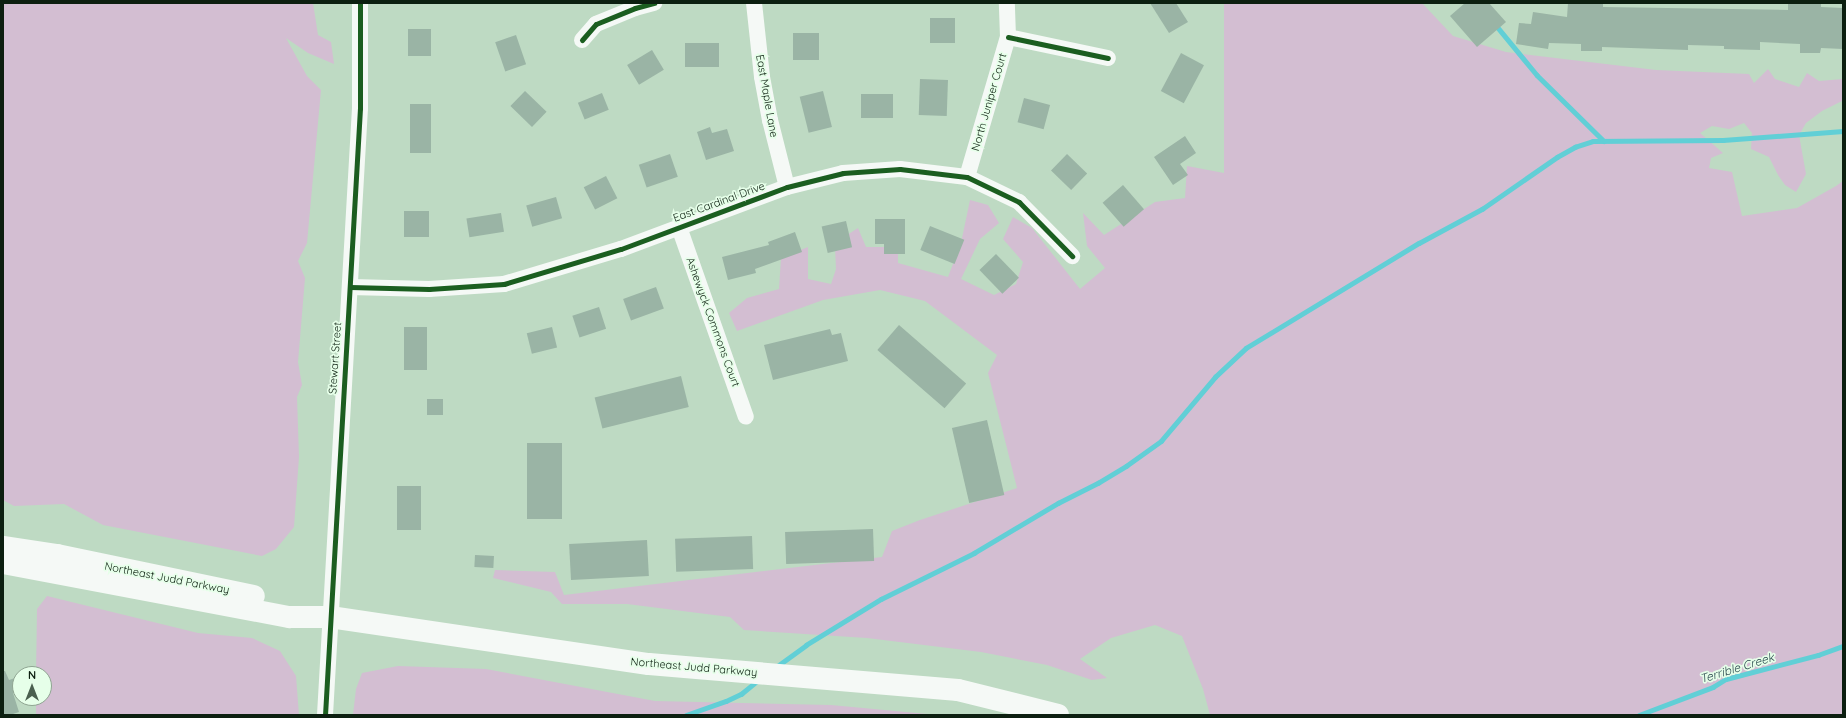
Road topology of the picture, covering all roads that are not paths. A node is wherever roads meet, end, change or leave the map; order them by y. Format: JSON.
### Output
{"nodes":[{"id":1,"x":360,"y":3,"type":"edge"},
{"id":2,"x":654,"y":3,"type":"edge"},
{"id":3,"x":754,"y":3,"type":"edge"},
{"id":4,"x":1007,"y":3,"type":"edge"},
{"id":5,"x":1008,"y":36,"type":"junction"},
{"id":6,"x":582,"y":40,"type":"dead end"},
{"id":7,"x":1108,"y":58,"type":"dead end"},
{"id":8,"x":967,"y":177,"type":"junction"},
{"id":9,"x":787,"y":187,"type":"junction"},
{"id":10,"x":679,"y":227,"type":"junction"},
{"id":11,"x":1072,"y":256,"type":"dead end"},
{"id":12,"x":350,"y":287,"type":"junction"},
{"id":13,"x":746,"y":417,"type":"dead end"},
{"id":14,"x":3,"y":547,"type":"edge"},
{"id":15,"x":3,"y":563,"type":"edge"},
{"id":16,"x":330,"y":617,"type":"junction"},
{"id":17,"x":325,"y":715,"type":"edge"},
{"id":18,"x":1058,"y":715,"type":"edge"}],
"edges":[{"from":1,"to":12,"type":"street","name":"Stewart Street"},
{"from":2,"to":6,"type":"street"},
{"from":3,"to":9,"type":"street","name":"East Maple Lane"},
{"from":4,"to":5,"type":"street","name":"North Juniper Court"},
{"from":5,"to":7,"type":"street"},
{"from":5,"to":8,"type":"street","name":"North Juniper Court"},
{"from":8,"to":9,"type":"street","name":"East Cardinal Drive"},
{"from":8,"to":11,"type":"street","name":"East Cardinal Drive"},
{"from":9,"to":10,"type":"street","name":"East Cardinal Drive"},
{"from":10,"to":12,"type":"street","name":"East Cardinal Drive"},
{"from":10,"to":13,"type":"street","name":"Ashewyck Commons Court"},
{"from":12,"to":16,"type":"street","name":"Stewart Street"},
{"from":14,"to":16,"type":"highway","name":"Northeast Judd Parkway"},
{"from":15,"to":16,"type":"highway","name":"Northeast Judd Parkway"},
{"from":16,"to":17,"type":"street","name":"Stewart Street"},
{"from":16,"to":18,"type":"highway","name":"Northeast Judd Parkway"}]}
